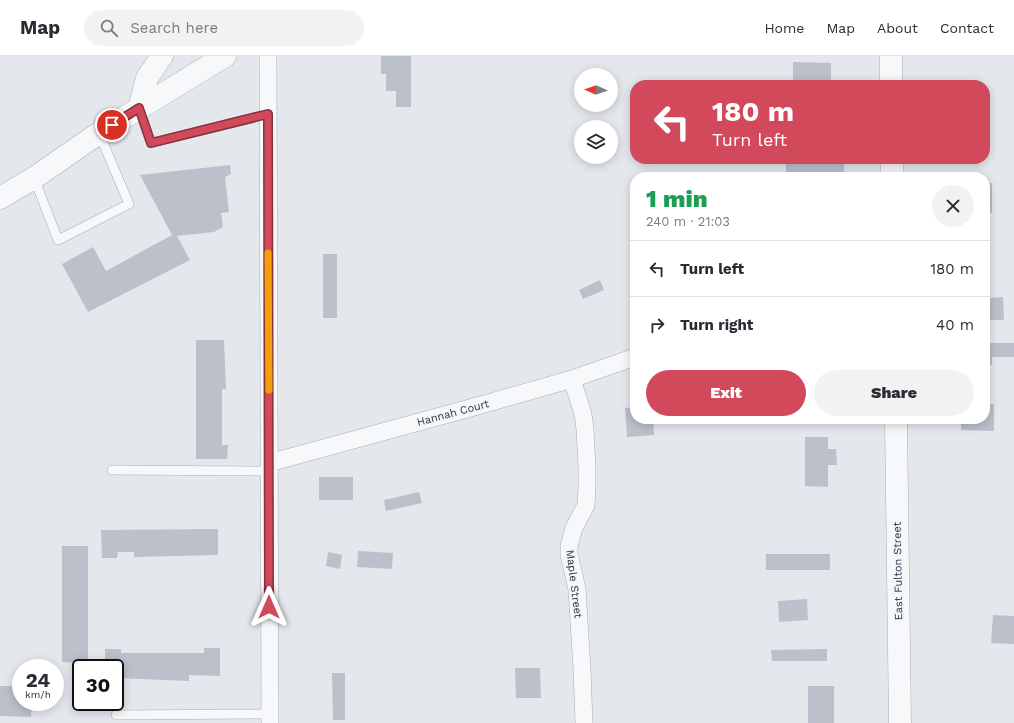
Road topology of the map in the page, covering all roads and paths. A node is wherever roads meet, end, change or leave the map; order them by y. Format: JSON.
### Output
{"nodes":[{"id":1,"x":162,"y":56,"type":"edge"},
{"id":2,"x":225,"y":56,"type":"edge"},
{"id":3,"x":268,"y":56,"type":"edge"},
{"id":4,"x":891,"y":56,"type":"edge"},
{"id":5,"x":891,"y":80,"type":"edge"},
{"id":6,"x":139,"y":108,"type":"junction"},
{"id":7,"x":268,"y":114,"type":"junction"},
{"id":8,"x":99,"y":133,"type":"junction"},
{"id":9,"x":34,"y":178,"type":"junction"},
{"id":10,"x":0,"y":198,"type":"edge"},
{"id":11,"x":630,"y":359,"type":"edge"},
{"id":12,"x":572,"y":379,"type":"junction"},
{"id":13,"x":896,"y":424,"type":"edge"},
{"id":14,"x":269,"y":467,"type":"junction"},
{"id":15,"x":112,"y":470,"type":"dead end"},
{"id":16,"x":116,"y":715,"type":"dead end"},
{"id":17,"x":270,"y":718,"type":"edge"},
{"id":18,"x":584,"y":723,"type":"edge"},
{"id":19,"x":900,"y":723,"type":"edge"}],
"edges":[{"from":1,"to":6,"type":"street"},
{"from":2,"to":6,"type":"street"},
{"from":3,"to":7,"type":"street"},
{"from":4,"to":5,"type":"street"},
{"from":6,"to":7,"type":"lane"},
{"from":6,"to":8,"type":"street"},
{"from":7,"to":14,"type":"street"},
{"from":8,"to":9,"type":"street"},
{"from":8,"to":9,"type":"lane"},
{"from":9,"to":10,"type":"street"},
{"from":11,"to":12,"type":"street","name":"Hannah Court"},
{"from":12,"to":14,"type":"street","name":"Hannah Court"},
{"from":12,"to":18,"type":"street","name":"Maple Street"},
{"from":13,"to":19,"type":"street","name":"East Fulton Street"},
{"from":14,"to":15,"type":"lane"},
{"from":14,"to":17,"type":"street"},
{"from":16,"to":17,"type":"lane"}]}
